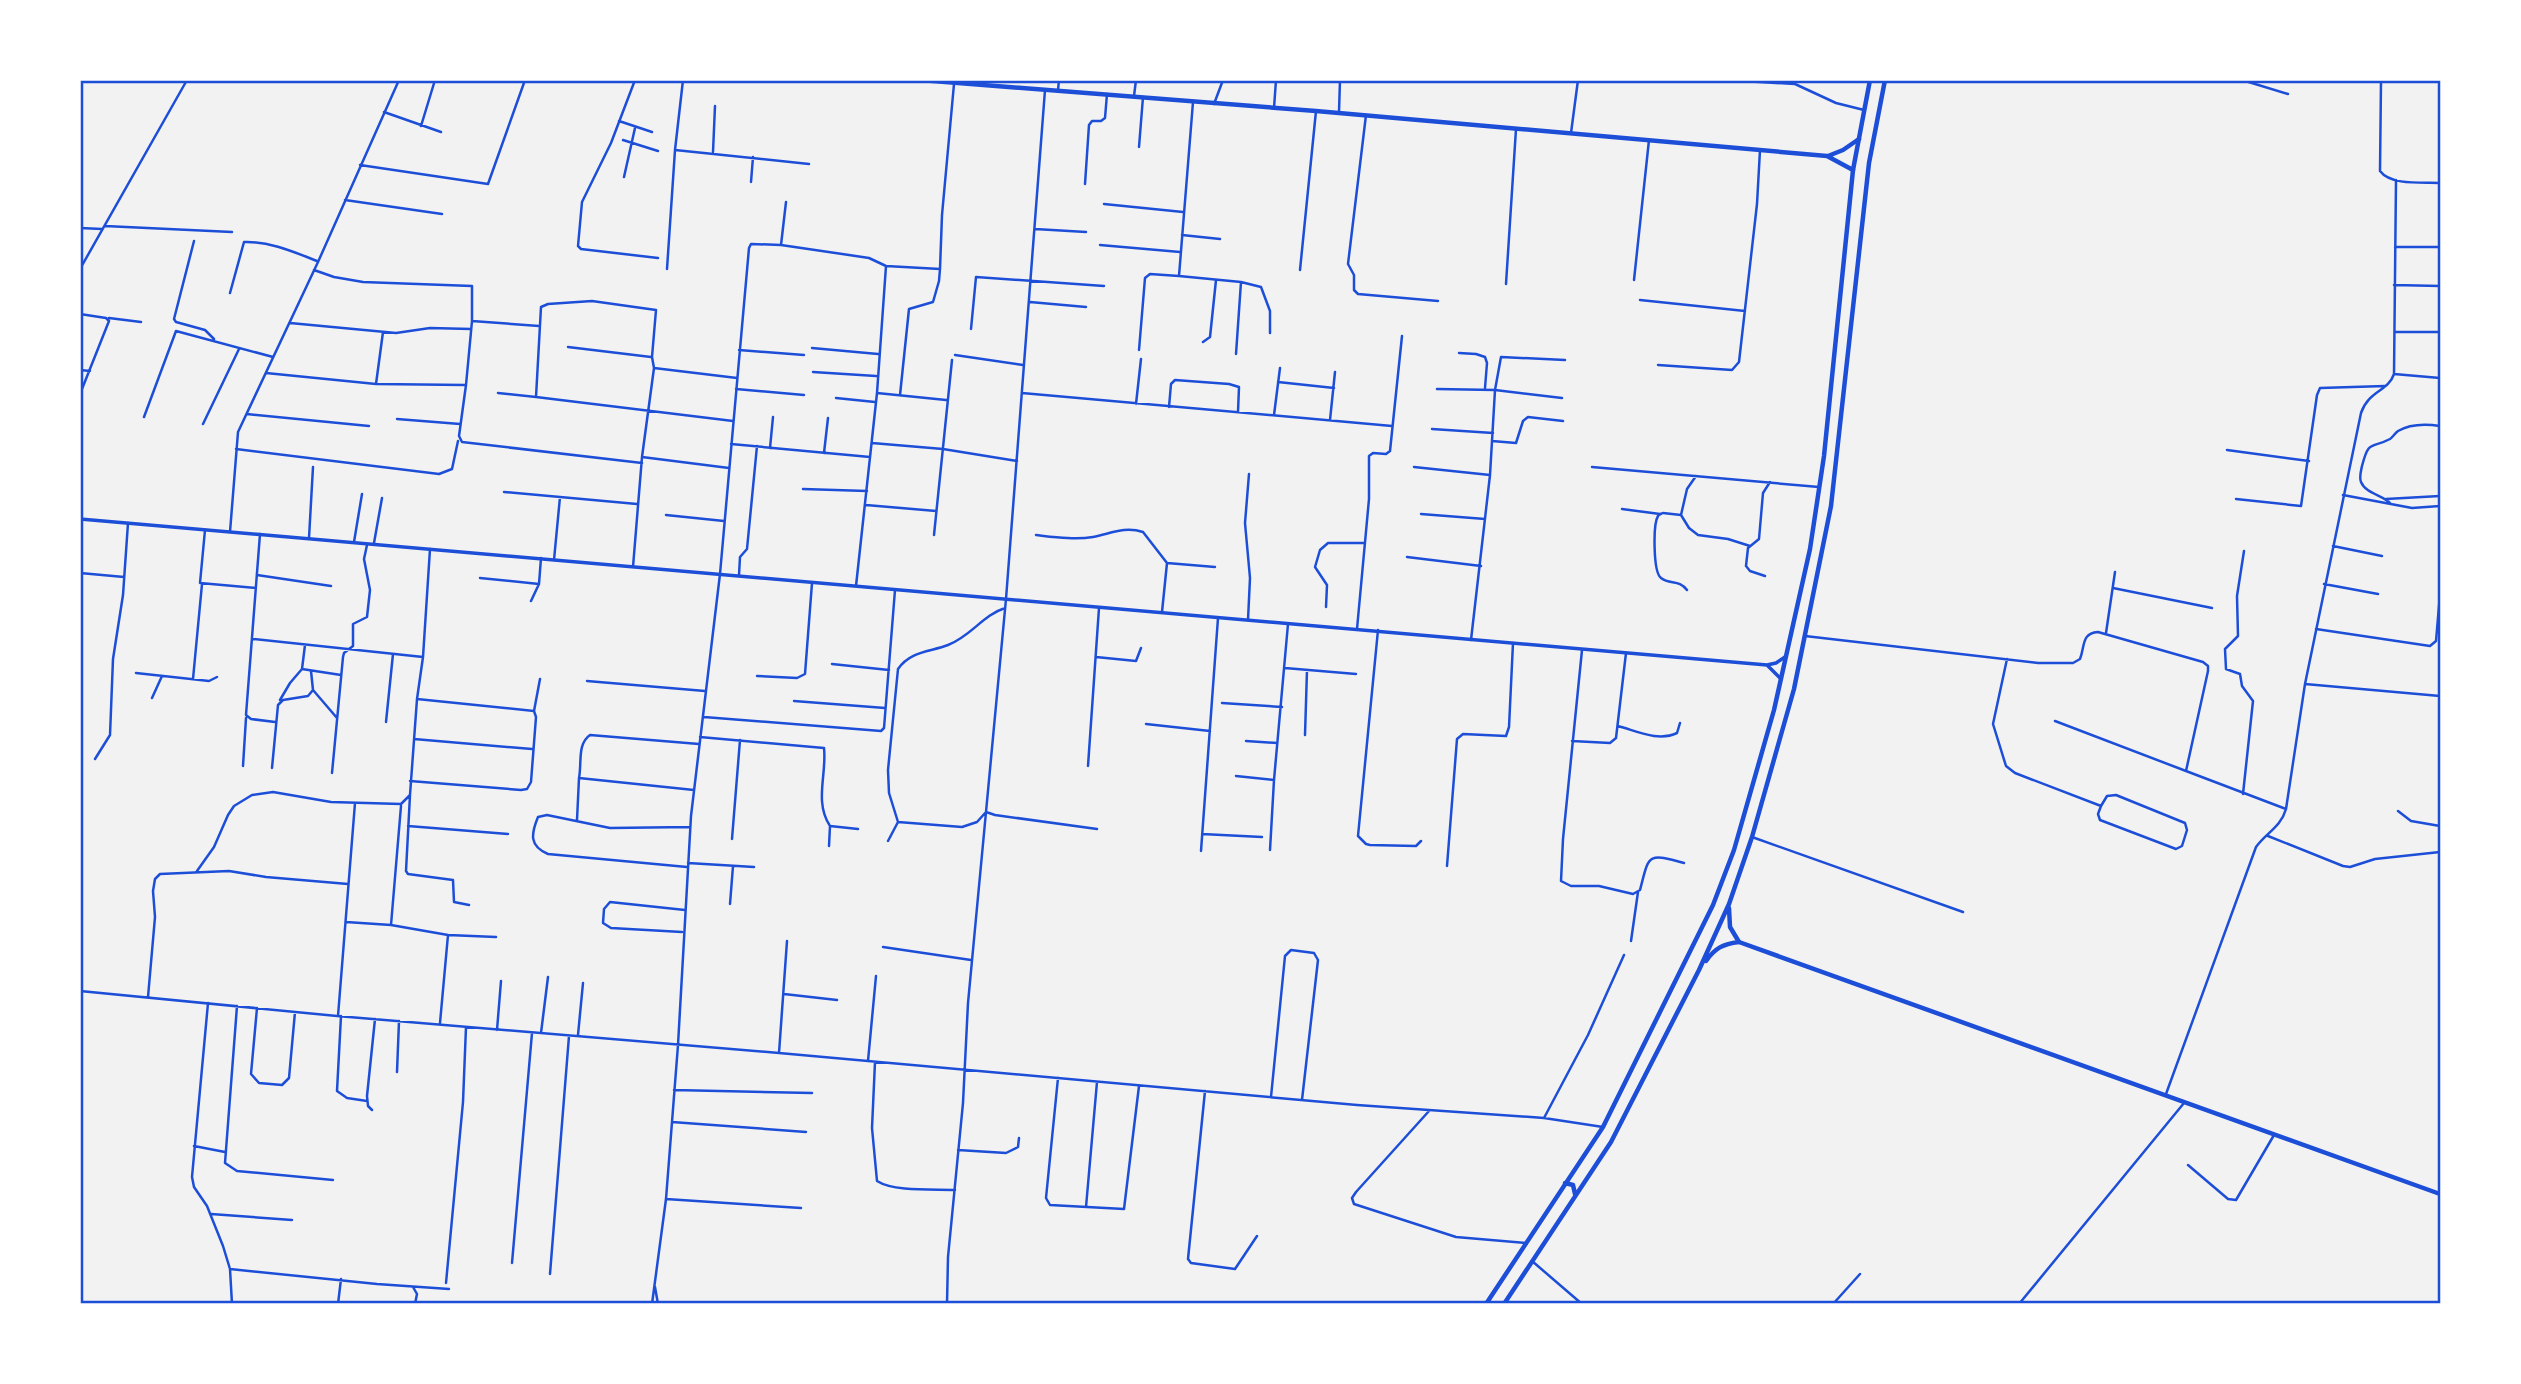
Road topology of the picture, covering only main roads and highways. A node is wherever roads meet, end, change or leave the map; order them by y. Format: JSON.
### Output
{"nodes":[{"id":1,"x":920,"y":80,"type":"edge"},
{"id":2,"x":1870,"y":80,"type":"edge"},
{"id":3,"x":1885,"y":80,"type":"edge"},
{"id":4,"x":1858,"y":139,"type":"junction"},
{"id":5,"x":1827,"y":156,"type":"junction"},
{"id":6,"x":1853,"y":170,"type":"junction"},
{"id":7,"x":1729,"y":904,"type":"junction"},
{"id":8,"x":1739,"y":942,"type":"junction"},
{"id":9,"x":1699,"y":970,"type":"junction"},
{"id":10,"x":1584,"y":1164,"type":"junction"},
{"id":11,"x":1593,"y":1170,"type":"junction"},
{"id":12,"x":1565,"y":1183,"type":"junction"},
{"id":13,"x":2441,"y":1194,"type":"edge"},
{"id":14,"x":1575,"y":1195,"type":"junction"},
{"id":15,"x":1486,"y":1304,"type":"edge"},
{"id":16,"x":1504,"y":1304,"type":"edge"}],
"edges":[{"from":1,"to":5,"type":"main road"},
{"from":2,"to":4,"type":"main road"},
{"from":3,"to":7,"type":"main road"},
{"from":4,"to":5,"type":"main road"},
{"from":4,"to":6,"type":"main road"},
{"from":5,"to":6,"type":"main road"},
{"from":6,"to":10,"type":"main road"},
{"from":7,"to":8,"type":"main road"},
{"from":7,"to":9,"type":"main road"},
{"from":8,"to":9,"type":"main road"},
{"from":8,"to":13,"type":"main road"},
{"from":9,"to":11,"type":"main road"},
{"from":10,"to":11,"type":"main road"},
{"from":10,"to":12,"type":"main road"},
{"from":11,"to":14,"type":"main road"},
{"from":12,"to":14,"type":"main road"},
{"from":12,"to":15,"type":"main road"},
{"from":14,"to":16,"type":"main road"}]}
